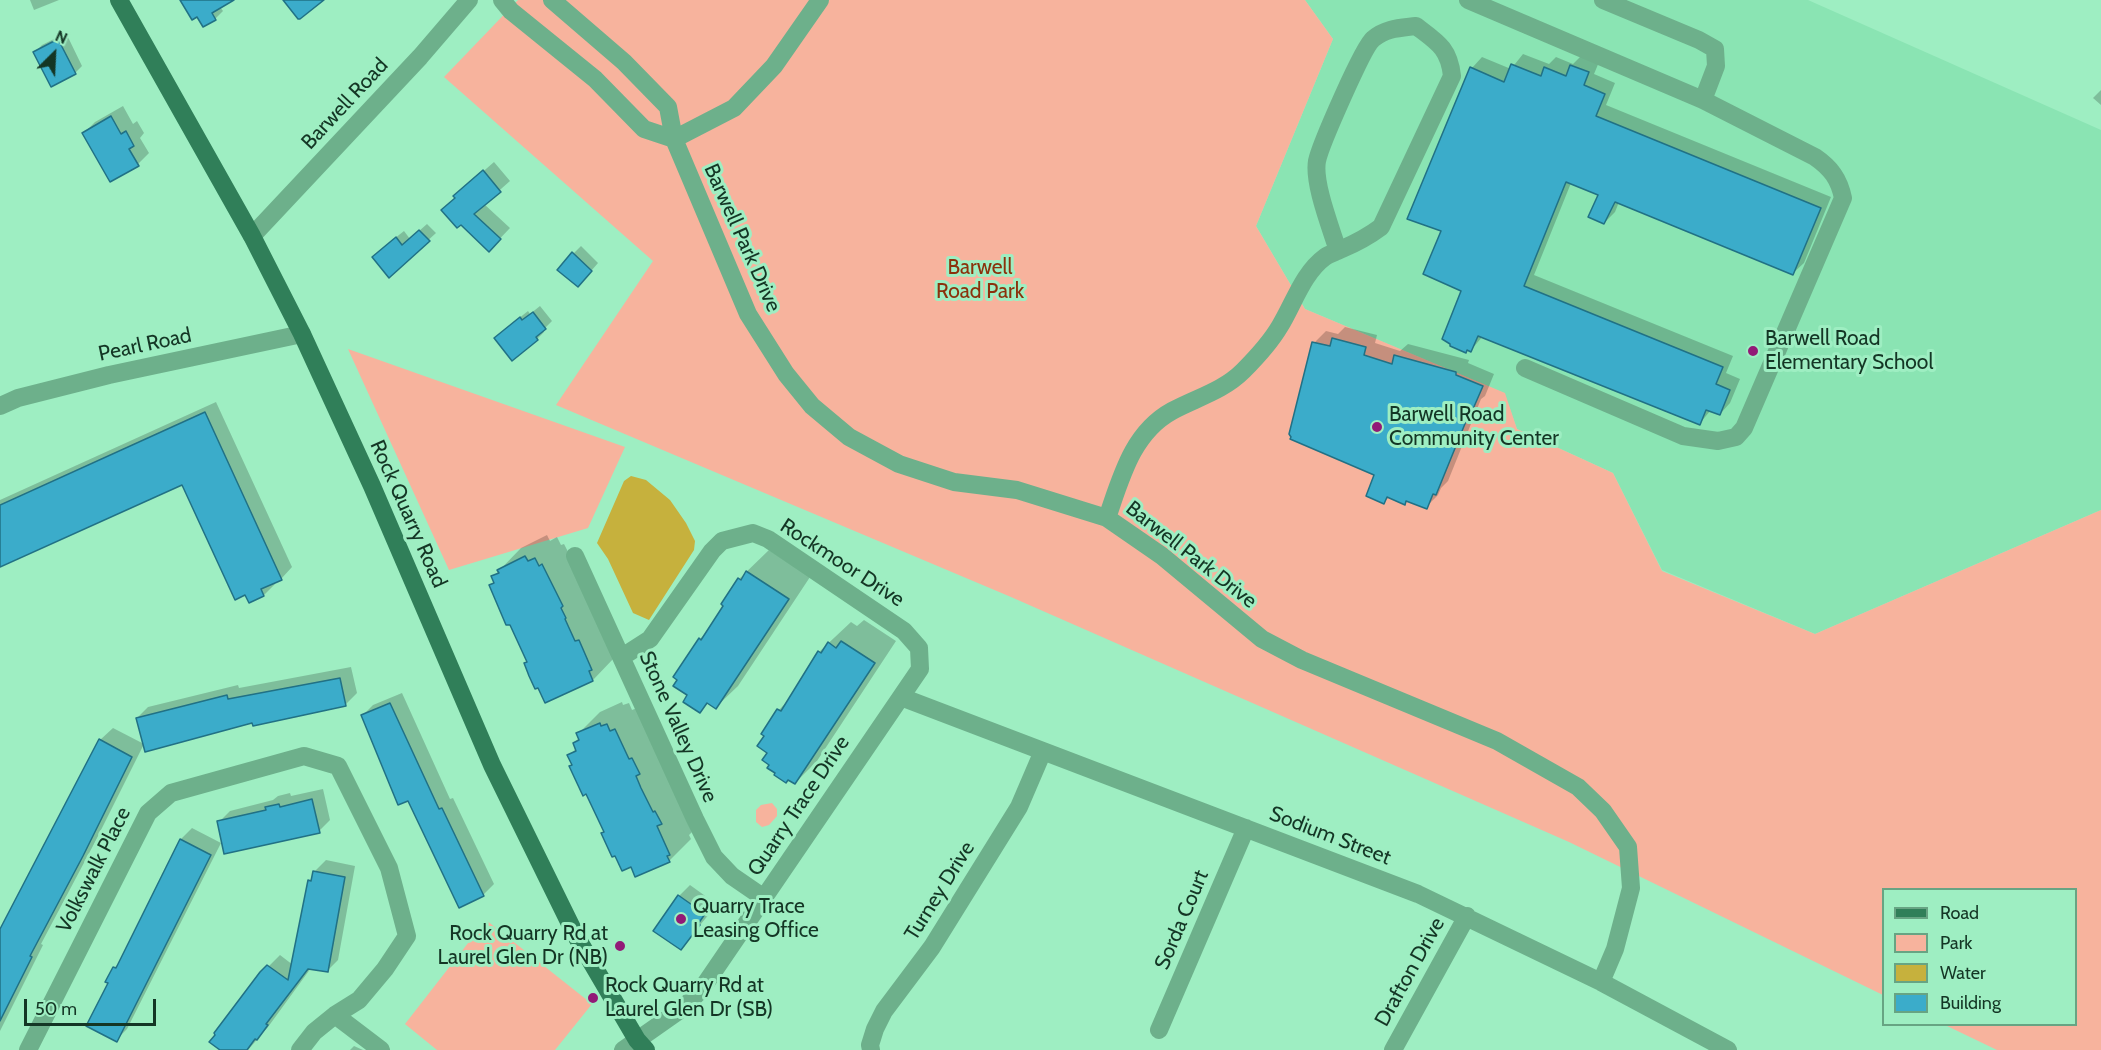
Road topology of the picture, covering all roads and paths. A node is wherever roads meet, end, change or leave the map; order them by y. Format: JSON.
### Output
{"nodes":[{"id":1,"x":119,"y":0,"type":"edge"},
{"id":2,"x":469,"y":0,"type":"edge"},
{"id":3,"x":502,"y":0,"type":"edge"},
{"id":4,"x":552,"y":0,"type":"edge"},
{"id":5,"x":820,"y":0,"type":"edge"},
{"id":6,"x":1468,"y":0,"type":"edge"},
{"id":7,"x":1603,"y":0,"type":"edge"},
{"id":8,"x":1703,"y":100,"type":"junction"},
{"id":9,"x":674,"y":140,"type":"junction"},
{"id":10,"x":252,"y":236,"type":"junction"},
{"id":11,"x":1338,"y":251,"type":"junction"},
{"id":12,"x":302,"y":334,"type":"junction"},
{"id":13,"x":1525,"y":368,"type":"dead end"},
{"id":14,"x":0,"y":406,"type":"edge"},
{"id":15,"x":1107,"y":518,"type":"junction"},
{"id":16,"x":575,"y":556,"type":"dead end"},
{"id":17,"x":622,"y":657,"type":"junction"},
{"id":18,"x":920,"y":669,"type":"joint"},
{"id":19,"x":901,"y":697,"type":"junction"},
{"id":20,"x":1043,"y":751,"type":"junction"},
{"id":21,"x":1246,"y":828,"type":"junction"},
{"id":22,"x":764,"y":898,"type":"junction"},
{"id":23,"x":1467,"y":916,"type":"junction"},
{"id":24,"x":1601,"y":982,"type":"junction"},
{"id":25,"x":335,"y":1015,"type":"junction"},
{"id":26,"x":1159,"y":1030,"type":"dead end"},
{"id":27,"x":636,"y":1047,"type":"edge"},
{"id":28,"x":28,"y":1050,"type":"edge"},
{"id":29,"x":300,"y":1050,"type":"edge"},
{"id":30,"x":381,"y":1050,"type":"edge"},
{"id":31,"x":871,"y":1050,"type":"edge"},
{"id":32,"x":1393,"y":1050,"type":"edge"},
{"id":33,"x":1728,"y":1050,"type":"edge"}],
"edges":[{"from":1,"to":10,"type":"main road","name":"Rock Quarry Road"},
{"from":2,"to":10,"type":"street","name":"Barwell Road"},
{"from":3,"to":9,"type":"street"},
{"from":4,"to":9,"type":"street","name":"Barwell Park Drive"},
{"from":5,"to":9,"type":"street"},
{"from":6,"to":8,"type":"street"},
{"from":7,"to":8,"type":"street"},
{"from":8,"to":13,"type":"street"},
{"from":9,"to":15,"type":"street","name":"Barwell Park Drive"},
{"from":10,"to":12,"type":"main road","name":"Rock Quarry Road"},
{"from":11,"to":11,"type":"street"},
{"from":11,"to":15,"type":"street"},
{"from":12,"to":14,"type":"street","name":"Pearl Road"},
{"from":12,"to":27,"type":"main road","name":"Rock Quarry Road"},
{"from":15,"to":24,"type":"street","name":"Barwell Park Drive"},
{"from":16,"to":17,"type":"street","name":"Stone Valley Drive"},
{"from":17,"to":18,"type":"street","name":"Rockmoor Drive"},
{"from":17,"to":22,"type":"street","name":"Stone Valley Drive"},
{"from":18,"to":19,"type":"street","name":"Quarry Trace Drive"},
{"from":19,"to":20,"type":"street","name":"Sodium Street"},
{"from":19,"to":22,"type":"street","name":"Quarry Trace Drive"},
{"from":20,"to":21,"type":"street","name":"Sodium Street"},
{"from":20,"to":31,"type":"street","name":"Turney Drive"},
{"from":21,"to":23,"type":"street","name":"Sodium Street"},
{"from":21,"to":26,"type":"street","name":"Sorda Court"},
{"from":22,"to":27,"type":"street","name":"Quarry Trace Drive"},
{"from":23,"to":24,"type":"street","name":"Sodium Street"},
{"from":23,"to":32,"type":"street","name":"Drafton Drive"},
{"from":24,"to":33,"type":"street","name":"Sodium Street"},
{"from":25,"to":28,"type":"street","name":"Volkswalk Place"},
{"from":25,"to":29,"type":"street","name":"Volkswalk Place"},
{"from":25,"to":30,"type":"street"}]}
